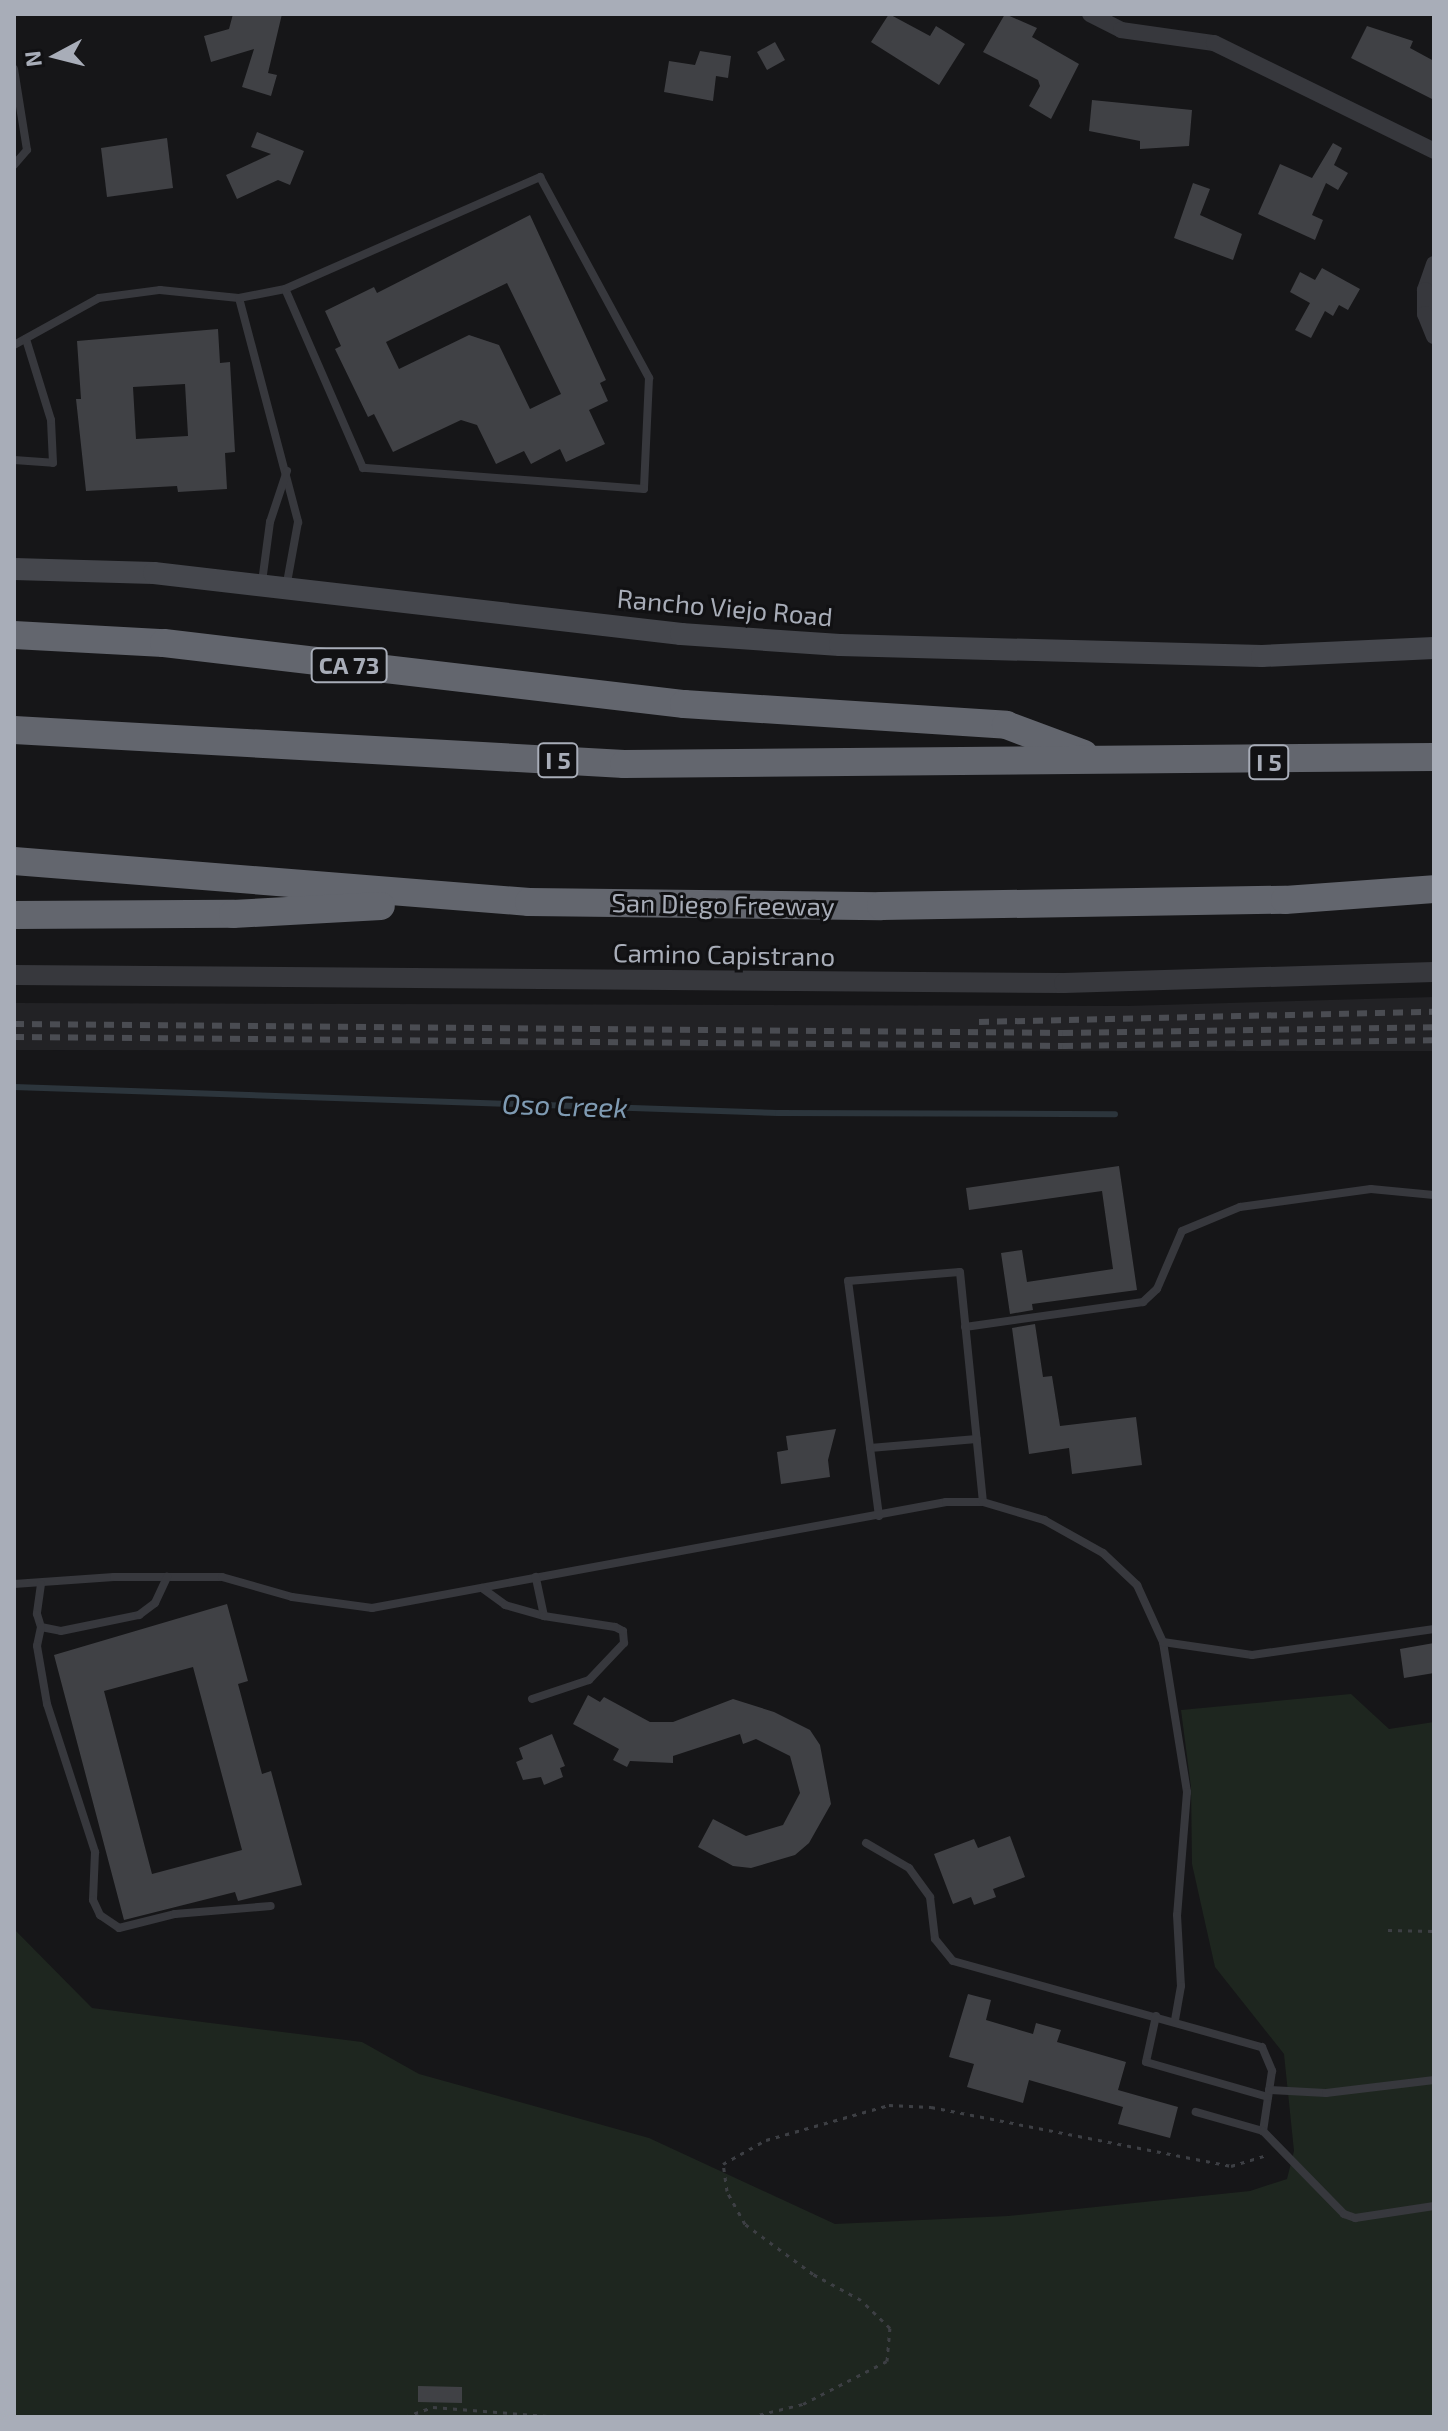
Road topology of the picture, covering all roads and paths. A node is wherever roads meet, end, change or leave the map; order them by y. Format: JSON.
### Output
{"nodes":[{"id":1,"x":1090,"y":14,"type":"edge"},
{"id":2,"x":14,"y":69,"type":"edge"},
{"id":3,"x":1434,"y":151,"type":"edge"},
{"id":4,"x":14,"y":165,"type":"edge"},
{"id":5,"x":1434,"y":264,"type":"edge"},
{"id":6,"x":285,"y":289,"type":"junction"},
{"id":7,"x":239,"y":298,"type":"junction"},
{"id":8,"x":1434,"y":336,"type":"edge"},
{"id":9,"x":26,"y":339,"type":"junction"},
{"id":10,"x":14,"y":345,"type":"edge"},
{"id":11,"x":14,"y":460,"type":"edge"},
{"id":12,"x":288,"y":470,"type":"junction"},
{"id":13,"x":14,"y":569,"type":"edge"},
{"id":14,"x":261,"y":586,"type":"junction"},
{"id":15,"x":286,"y":589,"type":"junction"},
{"id":16,"x":14,"y":635,"type":"edge"},
{"id":17,"x":1434,"y":648,"type":"edge"},
{"id":18,"x":14,"y":730,"type":"edge"},
{"id":19,"x":1434,"y":757,"type":"edge"},
{"id":20,"x":1103,"y":762,"type":"junction"},
{"id":21,"x":14,"y":861,"type":"edge"},
{"id":22,"x":1434,"y":889,"type":"edge"},
{"id":23,"x":489,"y":901,"type":"junction"},
{"id":24,"x":14,"y":915,"type":"edge"},
{"id":25,"x":1434,"y":972,"type":"edge"},
{"id":26,"x":14,"y":975,"type":"edge"},
{"id":27,"x":1434,"y":1195,"type":"edge"},
{"id":28,"x":965,"y":1327,"type":"junction"},
{"id":29,"x":977,"y":1439,"type":"junction"},
{"id":30,"x":870,"y":1448,"type":"junction"},
{"id":31,"x":983,"y":1502,"type":"junction"},
{"id":32,"x":879,"y":1516,"type":"junction"},
{"id":33,"x":167,"y":1577,"type":"junction"},
{"id":34,"x":536,"y":1577,"type":"junction"},
{"id":35,"x":14,"y":1584,"type":"edge"},
{"id":36,"x":41,"y":1584,"type":"junction"},
{"id":37,"x":482,"y":1588,"type":"junction"},
{"id":38,"x":544,"y":1616,"type":"junction"},
{"id":39,"x":41,"y":1627,"type":"junction"},
{"id":40,"x":1434,"y":1629,"type":"edge"},
{"id":41,"x":1163,"y":1642,"type":"junction"},
{"id":42,"x":532,"y":1699,"type":"dead end"},
{"id":43,"x":866,"y":1843,"type":"dead end"},
{"id":44,"x":271,"y":1906,"type":"dead end"},
{"id":45,"x":1388,"y":1930,"type":"dead end"},
{"id":46,"x":1434,"y":1931,"type":"edge"},
{"id":47,"x":1156,"y":2016,"type":"junction"},
{"id":48,"x":1175,"y":2021,"type":"junction"},
{"id":49,"x":1434,"y":2080,"type":"edge"},
{"id":50,"x":1268,"y":2094,"type":"junction"},
{"id":51,"x":1196,"y":2112,"type":"dead end"},
{"id":52,"x":1263,"y":2131,"type":"junction"},
{"id":53,"x":1434,"y":2206,"type":"edge"},
{"id":54,"x":405,"y":2417,"type":"edge"},
{"id":55,"x":561,"y":2417,"type":"edge"},
{"id":56,"x":750,"y":2417,"type":"edge"}],
"edges":[{"from":1,"to":3,"type":"street"},
{"from":2,"to":4,"type":"lane"},
{"from":5,"to":8,"type":"street"},
{"from":6,"to":6,"type":"lane"},
{"from":6,"to":7,"type":"lane"},
{"from":7,"to":9,"type":"lane"},
{"from":7,"to":12,"type":"lane"},
{"from":9,"to":10,"type":"lane"},
{"from":9,"to":11,"type":"lane"},
{"from":12,"to":14,"type":"lane"},
{"from":12,"to":15,"type":"lane"},
{"from":13,"to":14,"type":"main road","name":"Rancho Viejo Road"},
{"from":14,"to":15,"type":"main road","name":"Rancho Viejo Road"},
{"from":15,"to":17,"type":"main road","name":"Rancho Viejo Road"},
{"from":16,"to":20,"type":"highway","number":"CA 73"},
{"from":18,"to":20,"type":"highway","number":"I 5"},
{"from":19,"to":20,"type":"highway","number":"I 5"},
{"from":21,"to":23,"type":"highway","name":"San Diego Freeway"},
{"from":22,"to":23,"type":"highway","name":"San Diego Freeway"},
{"from":23,"to":24,"type":"highway"},
{"from":25,"to":26,"type":"street","name":"Camino Capistrano"},
{"from":27,"to":28,"type":"lane"},
{"from":28,"to":29,"type":"lane"},
{"from":28,"to":30,"type":"lane"},
{"from":29,"to":30,"type":"lane"},
{"from":29,"to":31,"type":"lane"},
{"from":30,"to":32,"type":"lane"},
{"from":31,"to":32,"type":"lane"},
{"from":31,"to":41,"type":"lane"},
{"from":32,"to":34,"type":"lane"},
{"from":33,"to":36,"type":"lane"},
{"from":33,"to":37,"type":"lane"},
{"from":33,"to":39,"type":"lane"},
{"from":34,"to":37,"type":"lane"},
{"from":34,"to":38,"type":"lane"},
{"from":35,"to":36,"type":"lane"},
{"from":36,"to":39,"type":"lane"},
{"from":37,"to":38,"type":"lane"},
{"from":38,"to":42,"type":"lane"},
{"from":39,"to":44,"type":"lane"},
{"from":40,"to":41,"type":"lane"},
{"from":41,"to":48,"type":"lane"},
{"from":43,"to":47,"type":"lane"},
{"from":45,"to":46,"type":"path"},
{"from":47,"to":48,"type":"lane"},
{"from":47,"to":50,"type":"lane"},
{"from":48,"to":50,"type":"lane"},
{"from":49,"to":50,"type":"lane"},
{"from":50,"to":52,"type":"lane"},
{"from":51,"to":52,"type":"lane"},
{"from":52,"to":53,"type":"lane"},
{"from":52,"to":56,"type":"path"},
{"from":54,"to":55,"type":"path"}]}
